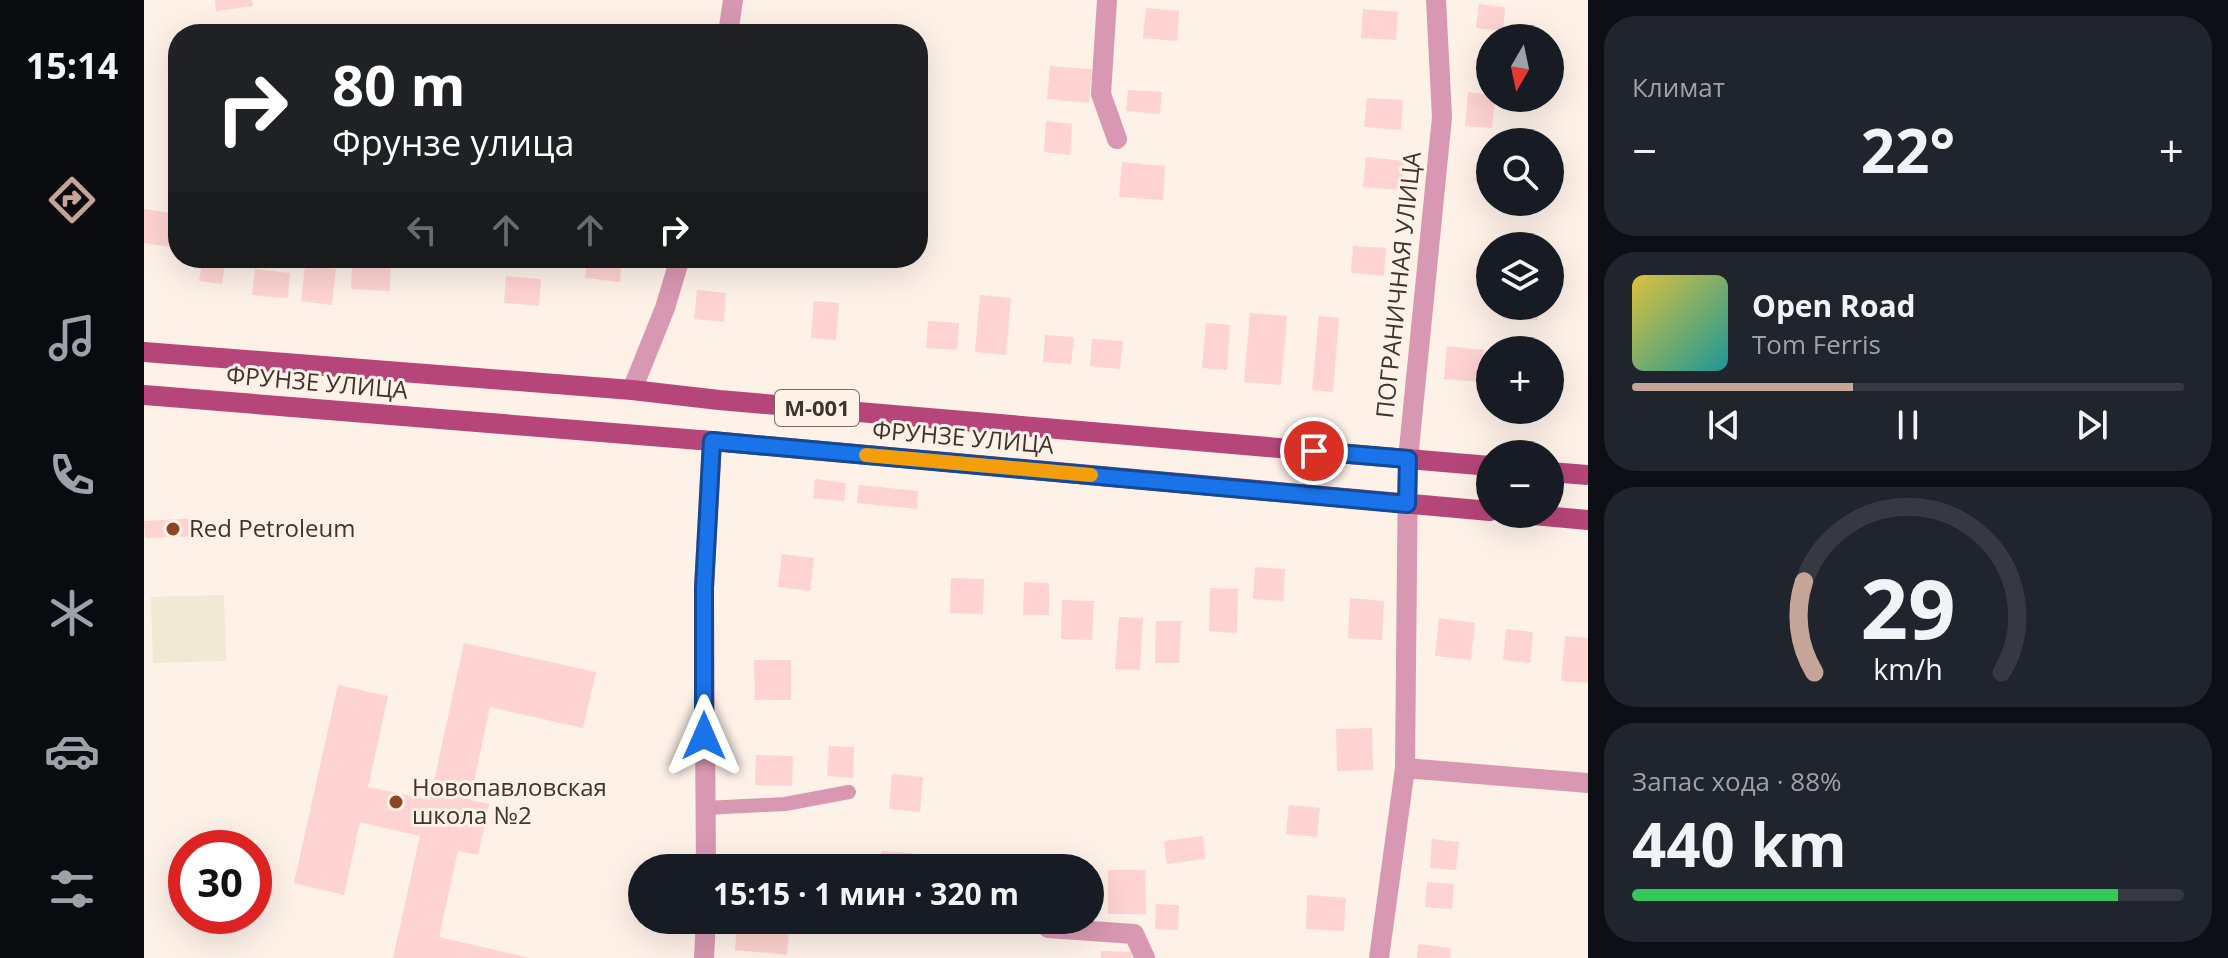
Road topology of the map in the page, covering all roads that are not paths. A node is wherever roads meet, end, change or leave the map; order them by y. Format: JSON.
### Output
{"nodes":[{"id":1,"x":733,"y":0,"type":"edge"},
{"id":2,"x":1107,"y":0,"type":"edge"},
{"id":3,"x":1436,"y":0,"type":"edge"},
{"id":4,"x":729,"y":24,"type":"edge"},
{"id":5,"x":1117,"y":139,"type":"dead end"},
{"id":6,"x":677,"y":268,"type":"edge"},
{"id":7,"x":144,"y":352,"type":"edge"},
{"id":8,"x":632,"y":390,"type":"junction"},
{"id":9,"x":144,"y":395,"type":"edge"},
{"id":10,"x":712,"y":441,"type":"junction"},
{"id":11,"x":1408,"y":459,"type":"junction"},
{"id":12,"x":1476,"y":465,"type":"edge"},
{"id":13,"x":1564,"y":473,"type":"edge"},
{"id":14,"x":1588,"y":475,"type":"edge"},
{"id":15,"x":1407,"y":504,"type":"junction"},
{"id":16,"x":1476,"y":510,"type":"edge"},
{"id":17,"x":1564,"y":518,"type":"edge"},
{"id":18,"x":1588,"y":520,"type":"edge"},
{"id":19,"x":1405,"y":768,"type":"junction"},
{"id":20,"x":1588,"y":783,"type":"edge"},
{"id":21,"x":849,"y":792,"type":"dead end"},
{"id":22,"x":705,"y":808,"type":"junction"},
{"id":23,"x":706,"y":854,"type":"edge"},
{"id":24,"x":1104,"y":932,"type":"edge"},
{"id":25,"x":705,"y":934,"type":"edge"},
{"id":26,"x":704,"y":958,"type":"edge"},
{"id":27,"x":1145,"y":958,"type":"edge"},
{"id":28,"x":1379,"y":958,"type":"edge"}],
"edges":[{"from":1,"to":4,"type":"street"},
{"from":2,"to":5,"type":"street"},
{"from":3,"to":11,"type":"street","name":"ПОГРАНИЧНАЯ УЛИЦА"},
{"from":6,"to":8,"type":"street"},
{"from":7,"to":8,"type":"main road","name":"ФРУНЗЕ УЛИЦА","number":"M-001"},
{"from":8,"to":11,"type":"main road","name":"ФРУНЗЕ УЛИЦА","number":"M-001"},
{"from":9,"to":10,"type":"main road","name":"ФРУНЗЕ УЛИЦА","number":"M-001"},
{"from":10,"to":15,"type":"main road","name":"ФРУНЗЕ УЛИЦА","number":"M-001"},
{"from":10,"to":22,"type":"street"},
{"from":11,"to":12,"type":"main road","name":"ФРУНЗЕ УЛИЦА","number":"M-001"},
{"from":11,"to":15,"type":"street","name":"ПОГРАНИЧНАЯ УЛИЦА"},
{"from":13,"to":14,"type":"main road"},
{"from":15,"to":16,"type":"main road","name":"ФРУНЗЕ УЛИЦА","number":"M-001"},
{"from":15,"to":19,"type":"street","name":"ПОГРАНИЧНАЯ УЛИЦА"},
{"from":17,"to":18,"type":"main road"},
{"from":19,"to":20,"type":"street"},
{"from":19,"to":28,"type":"street","name":"ПОГРАНИЧНАЯ УЛИЦА"},
{"from":21,"to":22,"type":"lane"},
{"from":22,"to":23,"type":"street"},
{"from":24,"to":27,"type":"street"},
{"from":25,"to":26,"type":"street"}]}
